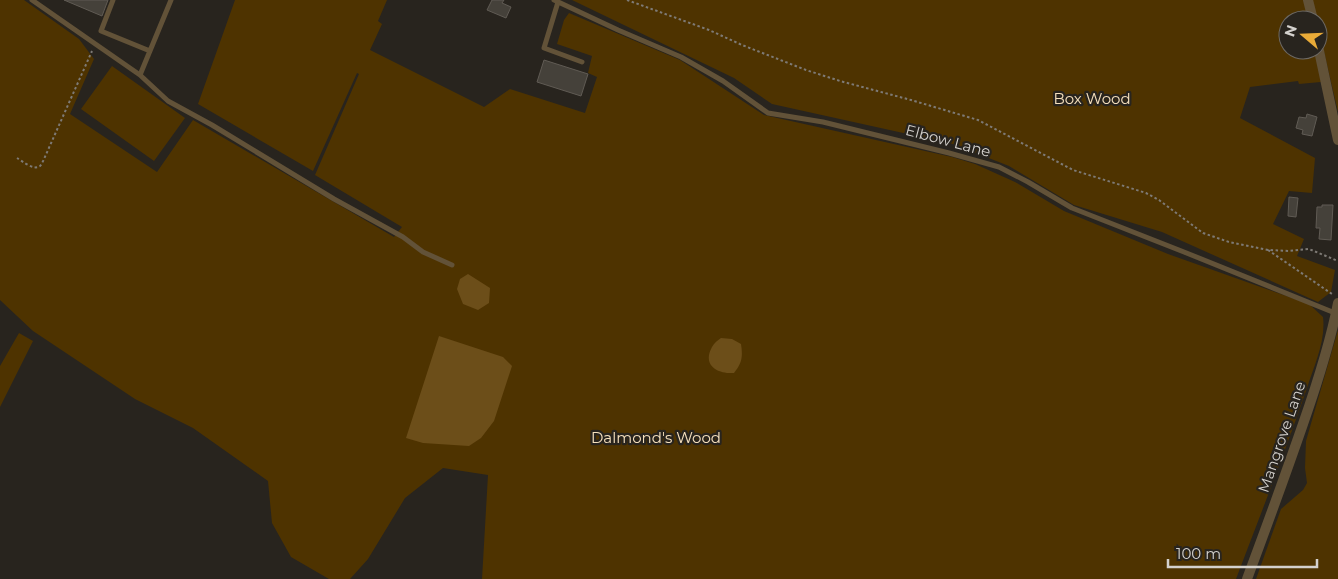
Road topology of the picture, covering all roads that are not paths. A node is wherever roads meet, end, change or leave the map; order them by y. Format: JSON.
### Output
{"nodes":[{"id":1,"x":32,"y":0,"type":"edge"},
{"id":2,"x":114,"y":0,"type":"edge"},
{"id":3,"x":171,"y":0,"type":"edge"},
{"id":4,"x":556,"y":1,"type":"edge"},
{"id":5,"x":150,"y":52,"type":"junction"},
{"id":6,"x":1321,"y":60,"type":"edge"},
{"id":7,"x":582,"y":62,"type":"dead end"},
{"id":8,"x":140,"y":75,"type":"junction"},
{"id":9,"x":1338,"y":140,"type":"edge"},
{"id":10,"x":452,"y":265,"type":"dead end"},
{"id":11,"x":1338,"y":303,"type":"edge"},
{"id":12,"x":1336,"y":313,"type":"junction"},
{"id":13,"x":1247,"y":579,"type":"edge"}],
"edges":[{"from":1,"to":8,"type":"lane"},
{"from":2,"to":5,"type":"lane"},
{"from":3,"to":5,"type":"lane"},
{"from":4,"to":7,"type":"lane"},
{"from":4,"to":12,"type":"lane","name":"Elbow Lane"},
{"from":5,"to":8,"type":"lane"},
{"from":6,"to":9,"type":"street"},
{"from":8,"to":10,"type":"lane"},
{"from":11,"to":12,"type":"street","name":"Mangrove Lane"},
{"from":12,"to":13,"type":"street","name":"Mangrove Lane"}]}
